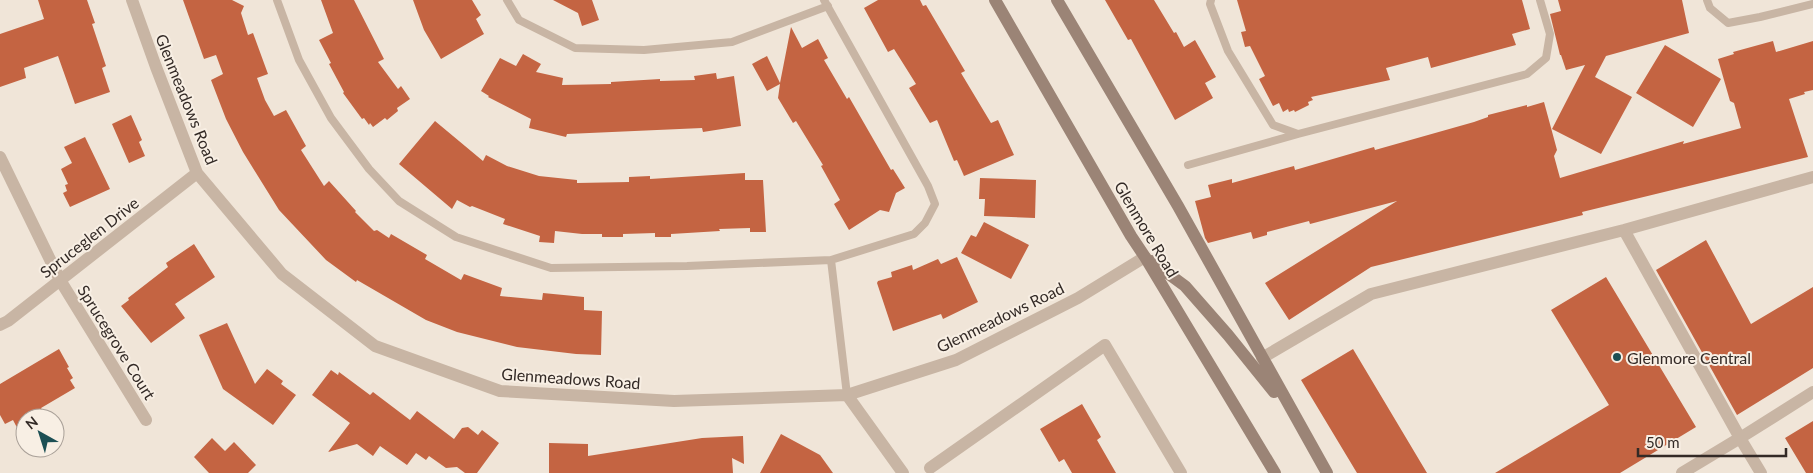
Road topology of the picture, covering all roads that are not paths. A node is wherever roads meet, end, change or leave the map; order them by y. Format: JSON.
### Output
{"nodes":[{"id":1,"x":132,"y":0,"type":"edge"},
{"id":2,"x":277,"y":0,"type":"edge"},
{"id":3,"x":507,"y":0,"type":"edge"},
{"id":4,"x":995,"y":0,"type":"edge"},
{"id":5,"x":1057,"y":0,"type":"edge"},
{"id":6,"x":1211,"y":0,"type":"edge"},
{"id":7,"x":1540,"y":0,"type":"edge"},
{"id":8,"x":1707,"y":0,"type":"edge"},
{"id":9,"x":826,"y":3,"type":"edge"},
{"id":10,"x":1813,"y":4,"type":"edge"},
{"id":11,"x":1298,"y":134,"type":"junction"},
{"id":12,"x":0,"y":157,"type":"edge"},
{"id":13,"x":1188,"y":165,"type":"dead end"},
{"id":14,"x":197,"y":173,"type":"junction"},
{"id":15,"x":1813,"y":177,"type":"edge"},
{"id":16,"x":1624,"y":230,"type":"junction"},
{"id":17,"x":1145,"y":257,"type":"junction"},
{"id":18,"x":831,"y":260,"type":"junction"},
{"id":19,"x":60,"y":280,"type":"junction"},
{"id":20,"x":0,"y":325,"type":"edge"},
{"id":21,"x":1262,"y":358,"type":"junction"},
{"id":22,"x":1813,"y":392,"type":"edge"},
{"id":23,"x":847,"y":395,"type":"junction"},
{"id":24,"x":146,"y":420,"type":"dead end"},
{"id":25,"x":1297,"y":421,"type":"junction"},
{"id":26,"x":1740,"y":438,"type":"junction"},
{"id":27,"x":930,"y":468,"type":"dead end"},
{"id":28,"x":904,"y":473,"type":"edge"},
{"id":29,"x":1181,"y":473,"type":"edge"},
{"id":30,"x":1275,"y":473,"type":"edge"},
{"id":31,"x":1327,"y":473,"type":"edge"},
{"id":32,"x":1682,"y":473,"type":"edge"},
{"id":33,"x":1761,"y":473,"type":"edge"}],
"edges":[{"from":1,"to":14,"type":"street","name":"Glenmeadows Road"},
{"from":2,"to":18,"type":"lane"},
{"from":3,"to":9,"type":"lane"},
{"from":4,"to":17,"type":"main road","name":"Glenmore Road"},
{"from":5,"to":21,"type":"main road"},
{"from":6,"to":11,"type":"lane"},
{"from":7,"to":11,"type":"lane"},
{"from":8,"to":10,"type":"lane"},
{"from":9,"to":18,"type":"lane"},
{"from":11,"to":13,"type":"lane"},
{"from":12,"to":19,"type":"street","name":"Sprucegrove Court"},
{"from":14,"to":19,"type":"street","name":"Spruceglen Drive"},
{"from":14,"to":23,"type":"street","name":"Glenmeadows Road"},
{"from":15,"to":16,"type":"street"},
{"from":16,"to":21,"type":"street"},
{"from":16,"to":26,"type":"street"},
{"from":17,"to":23,"type":"street","name":"Glenmeadows Road"},
{"from":17,"to":25,"type":"main road"},
{"from":17,"to":30,"type":"main road","name":"Glenmore Road"},
{"from":18,"to":23,"type":"lane"},
{"from":19,"to":20,"type":"street","name":"Spruceglen Drive"},
{"from":19,"to":24,"type":"street","name":"Sprucegrove Court"},
{"from":21,"to":25,"type":"main road"},
{"from":22,"to":26,"type":"street"},
{"from":23,"to":28,"type":"street"},
{"from":25,"to":31,"type":"main road"},
{"from":26,"to":32,"type":"street"},
{"from":26,"to":33,"type":"street"},
{"from":27,"to":29,"type":"street"}]}
